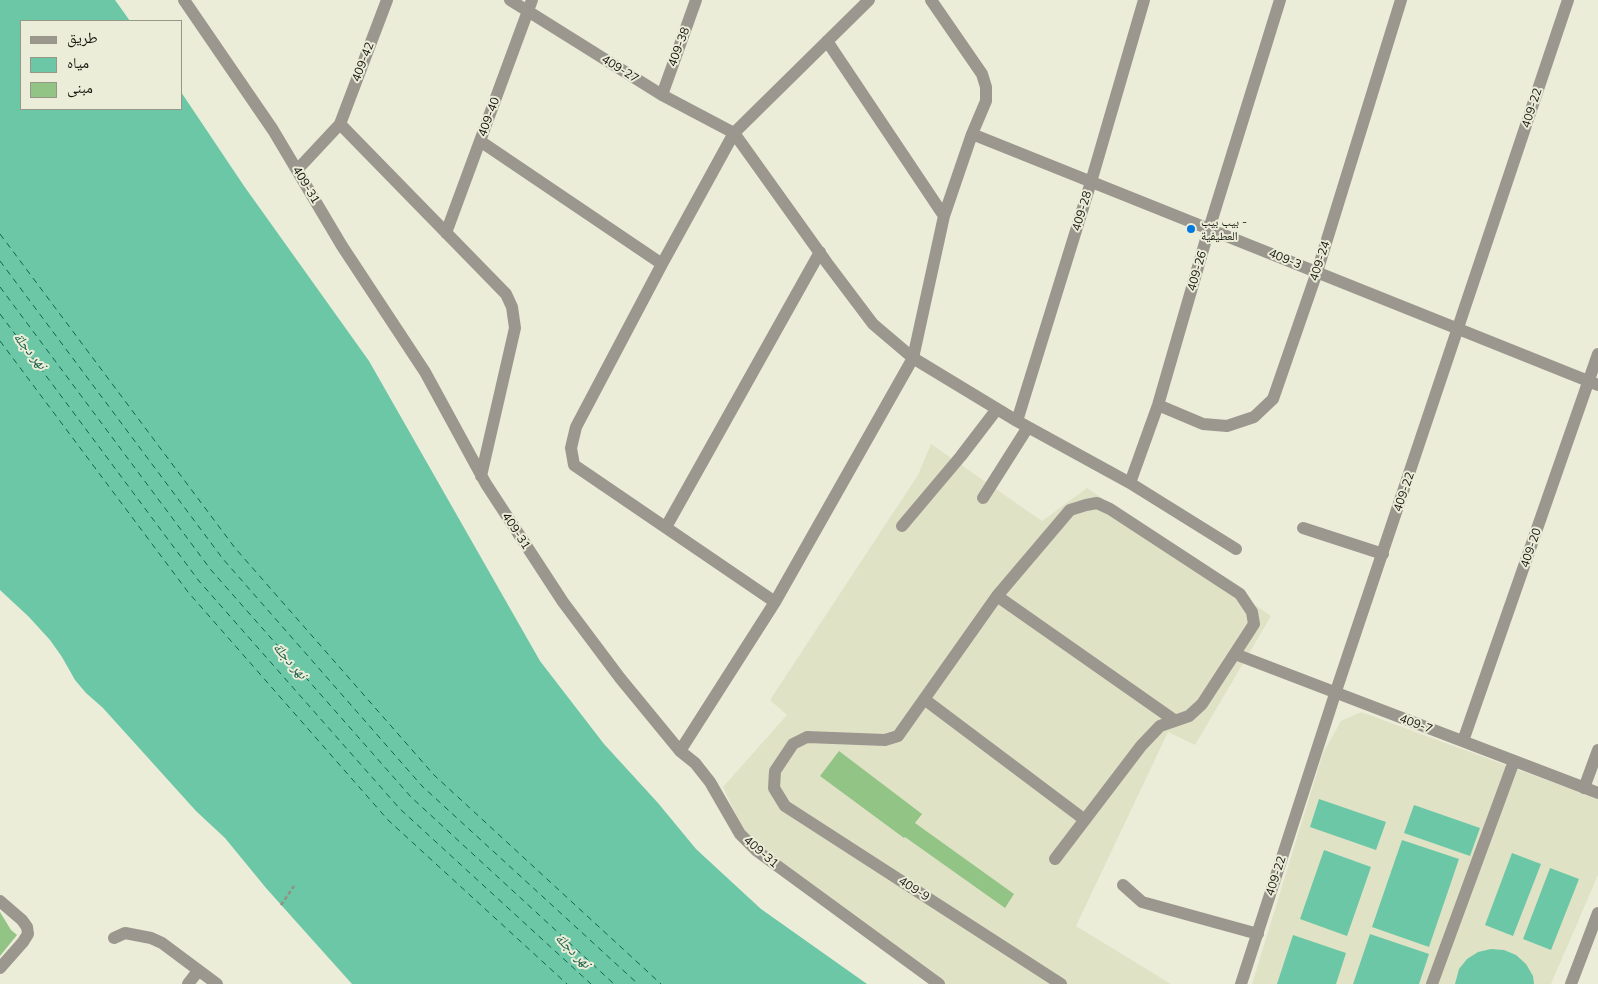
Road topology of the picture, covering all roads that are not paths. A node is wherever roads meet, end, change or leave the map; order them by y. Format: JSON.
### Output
{"nodes":[{"id":1,"x":184,"y":0,"type":"edge"},
{"id":2,"x":387,"y":0,"type":"edge"},
{"id":3,"x":510,"y":0,"type":"edge"},
{"id":4,"x":696,"y":0,"type":"edge"},
{"id":5,"x":869,"y":0,"type":"edge"},
{"id":6,"x":931,"y":0,"type":"edge"},
{"id":7,"x":1144,"y":0,"type":"edge"},
{"id":8,"x":1280,"y":0,"type":"edge"},
{"id":9,"x":1401,"y":0,"type":"edge"},
{"id":10,"x":1568,"y":0,"type":"edge"},
{"id":11,"x":530,"y":6,"type":"edge"},
{"id":12,"x":827,"y":41,"type":"junction"},
{"id":13,"x":662,"y":95,"type":"junction"},
{"id":14,"x":340,"y":124,"type":"junction"},
{"id":15,"x":734,"y":133,"type":"junction"},
{"id":16,"x":972,"y":134,"type":"junction"},
{"id":17,"x":480,"y":141,"type":"junction"},
{"id":18,"x":297,"y":170,"type":"junction"},
{"id":19,"x":1091,"y":182,"type":"junction"},
{"id":20,"x":944,"y":216,"type":"junction"},
{"id":21,"x":1209,"y":229,"type":"junction"},
{"id":22,"x":446,"y":233,"type":"junction"},
{"id":23,"x":820,"y":252,"type":"junction"},
{"id":24,"x":662,"y":264,"type":"junction"},
{"id":25,"x":1317,"y":272,"type":"junction"},
{"id":26,"x":1459,"y":329,"type":"junction"},
{"id":27,"x":1598,"y":354,"type":"edge"},
{"id":28,"x":913,"y":358,"type":"junction"},
{"id":29,"x":1594,"y":383,"type":"edge"},
{"id":30,"x":1158,"y":405,"type":"junction"},
{"id":31,"x":997,"y":409,"type":"junction"},
{"id":32,"x":1023,"y":424,"type":"junction"},
{"id":33,"x":481,"y":476,"type":"junction"},
{"id":34,"x":1130,"y":483,"type":"junction"},
{"id":35,"x":983,"y":498,"type":"dead end"},
{"id":36,"x":902,"y":526,"type":"dead end"},
{"id":37,"x":666,"y":527,"type":"junction"},
{"id":38,"x":1303,"y":528,"type":"dead end"},
{"id":39,"x":1236,"y":549,"type":"dead end"},
{"id":40,"x":1383,"y":554,"type":"junction"},
{"id":41,"x":997,"y":596,"type":"junction"},
{"id":42,"x":775,"y":602,"type":"junction"},
{"id":43,"x":1235,"y":654,"type":"junction"},
{"id":44,"x":1335,"y":694,"type":"junction"},
{"id":45,"x":924,"y":699,"type":"junction"},
{"id":46,"x":1174,"y":720,"type":"junction"},
{"id":47,"x":1463,"y":741,"type":"junction"},
{"id":48,"x":1598,"y":750,"type":"edge"},
{"id":49,"x":680,"y":751,"type":"junction"},
{"id":50,"x":1514,"y":761,"type":"junction"},
{"id":51,"x":1584,"y":788,"type":"junction"},
{"id":52,"x":1598,"y":793,"type":"edge"},
{"id":53,"x":1085,"y":820,"type":"junction"},
{"id":54,"x":1055,"y":859,"type":"dead end"},
{"id":55,"x":1123,"y":885,"type":"dead end"},
{"id":56,"x":0,"y":901,"type":"edge"},
{"id":57,"x":1598,"y":913,"type":"edge"},
{"id":58,"x":1258,"y":934,"type":"junction"},
{"id":59,"x":114,"y":938,"type":"dead end"},
{"id":60,"x":0,"y":968,"type":"edge"},
{"id":61,"x":198,"y":971,"type":"junction"},
{"id":62,"x":188,"y":984,"type":"edge"},
{"id":63,"x":217,"y":984,"type":"edge"},
{"id":64,"x":939,"y":984,"type":"edge"},
{"id":65,"x":1061,"y":984,"type":"edge"},
{"id":66,"x":1241,"y":984,"type":"edge"},
{"id":67,"x":1432,"y":984,"type":"edge"},
{"id":68,"x":1571,"y":984,"type":"edge"}],
"edges":[{"from":1,"to":18,"type":"street","name":"409-31"},
{"from":2,"to":14,"type":"street","name":"409-42"},
{"from":3,"to":11,"type":"street","name":"409-27"},
{"from":4,"to":13,"type":"street","name":"409-38"},
{"from":5,"to":12,"type":"street"},
{"from":6,"to":16,"type":"street"},
{"from":7,"to":19,"type":"street","name":"409-28"},
{"from":8,"to":21,"type":"street","name":"409-26"},
{"from":9,"to":25,"type":"street","name":"409-24"},
{"from":10,"to":26,"type":"street","name":"409-22"},
{"from":11,"to":13,"type":"street","name":"409-27"},
{"from":11,"to":17,"type":"street","name":"409-40"},
{"from":12,"to":15,"type":"street"},
{"from":12,"to":20,"type":"street"},
{"from":13,"to":15,"type":"street","name":"409-27"},
{"from":14,"to":18,"type":"street"},
{"from":14,"to":22,"type":"street"},
{"from":15,"to":23,"type":"street"},
{"from":15,"to":24,"type":"street"},
{"from":16,"to":19,"type":"street","name":"409-3"},
{"from":16,"to":20,"type":"street"},
{"from":17,"to":22,"type":"street","name":"409-40"},
{"from":17,"to":24,"type":"street"},
{"from":18,"to":33,"type":"street","name":"409-31"},
{"from":19,"to":21,"type":"street","name":"409-3"},
{"from":19,"to":32,"type":"street","name":"409-28"},
{"from":20,"to":28,"type":"street"},
{"from":21,"to":25,"type":"street","name":"409-3"},
{"from":21,"to":30,"type":"street","name":"409-26"},
{"from":22,"to":33,"type":"street"},
{"from":23,"to":28,"type":"street"},
{"from":23,"to":37,"type":"street"},
{"from":24,"to":37,"type":"street"},
{"from":25,"to":26,"type":"street","name":"409-3"},
{"from":25,"to":30,"type":"street","name":"409-24"},
{"from":26,"to":29,"type":"street","name":"409-3"},
{"from":26,"to":40,"type":"street","name":"409-22"},
{"from":27,"to":29,"type":"street","name":"409-20"},
{"from":28,"to":31,"type":"street"},
{"from":28,"to":42,"type":"street"},
{"from":29,"to":47,"type":"street","name":"409-20"},
{"from":30,"to":34,"type":"street","name":"409-26"},
{"from":31,"to":32,"type":"street"},
{"from":31,"to":36,"type":"street"},
{"from":32,"to":34,"type":"street"},
{"from":32,"to":35,"type":"street","name":"409-28"},
{"from":33,"to":49,"type":"street","name":"409-31"},
{"from":34,"to":39,"type":"street"},
{"from":37,"to":42,"type":"street"},
{"from":38,"to":40,"type":"street"},
{"from":40,"to":44,"type":"street","name":"409-22"},
{"from":41,"to":43,"type":"street"},
{"from":41,"to":45,"type":"street"},
{"from":41,"to":46,"type":"street"},
{"from":42,"to":49,"type":"street"},
{"from":43,"to":44,"type":"street","name":"409-7"},
{"from":43,"to":46,"type":"street"},
{"from":44,"to":47,"type":"street","name":"409-7"},
{"from":44,"to":58,"type":"street","name":"409-22"},
{"from":45,"to":53,"type":"street"},
{"from":45,"to":65,"type":"street","name":"409-9"},
{"from":46,"to":53,"type":"street"},
{"from":47,"to":50,"type":"street","name":"409-7"},
{"from":48,"to":51,"type":"street"},
{"from":49,"to":64,"type":"street","name":"409-31"},
{"from":50,"to":51,"type":"street","name":"409-7"},
{"from":50,"to":67,"type":"street"},
{"from":51,"to":52,"type":"street","name":"409-7"},
{"from":53,"to":54,"type":"street"},
{"from":55,"to":58,"type":"street"},
{"from":56,"to":60,"type":"street"},
{"from":57,"to":68,"type":"street"},
{"from":58,"to":66,"type":"street","name":"409-22"},
{"from":59,"to":61,"type":"street"},
{"from":61,"to":62,"type":"street"},
{"from":61,"to":63,"type":"street"}]}
